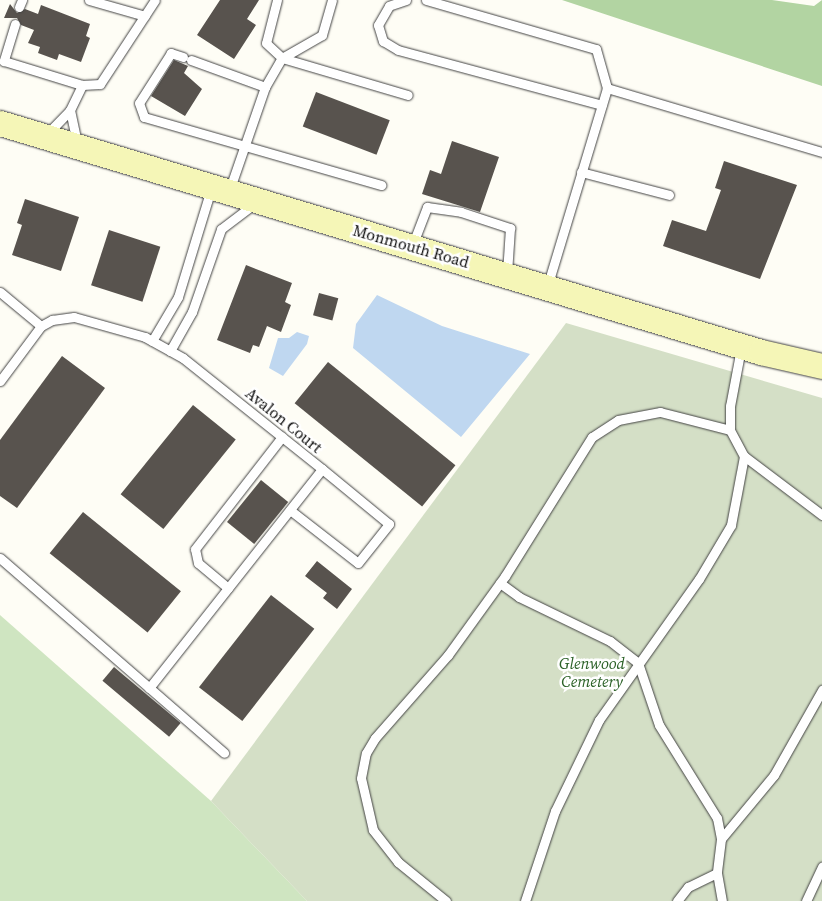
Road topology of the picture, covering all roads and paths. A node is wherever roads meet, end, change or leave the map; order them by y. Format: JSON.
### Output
{"nodes":[{"id":1,"x":89,"y":0,"type":"edge"},
{"id":2,"x":155,"y":0,"type":"edge"},
{"id":3,"x":277,"y":0,"type":"edge"},
{"id":4,"x":332,"y":0,"type":"edge"},
{"id":5,"x":406,"y":0,"type":"edge"},
{"id":6,"x":426,"y":0,"type":"edge"},
{"id":7,"x":145,"y":16,"type":"junction"},
{"id":8,"x":14,"y":24,"type":"dead end"},
{"id":9,"x":282,"y":58,"type":"junction"},
{"id":10,"x":82,"y":85,"type":"junction"},
{"id":11,"x":265,"y":86,"type":"junction"},
{"id":12,"x":607,"y":88,"type":"junction"},
{"id":13,"x":408,"y":95,"type":"dead end"},
{"id":14,"x":602,"y":105,"type":"junction"},
{"id":15,"x":70,"y":110,"type":"junction"},
{"id":16,"x":0,"y":123,"type":"edge"},
{"id":17,"x":44,"y":137,"type":"junction"},
{"id":18,"x":244,"y":146,"type":"junction"},
{"id":19,"x":78,"y":147,"type":"junction"},
{"id":20,"x":822,"y":152,"type":"edge"},
{"id":21,"x":581,"y":172,"type":"junction"},
{"id":22,"x":381,"y":185,"type":"dead end"},
{"id":23,"x":220,"y":189,"type":"junction"},
{"id":24,"x":669,"y":195,"type":"dead end"},
{"id":25,"x":258,"y":201,"type":"junction"},
{"id":26,"x":412,"y":246,"type":"junction"},
{"id":27,"x":507,"y":274,"type":"junction"},
{"id":28,"x":547,"y":287,"type":"junction"},
{"id":29,"x":0,"y":292,"type":"edge"},
{"id":30,"x":41,"y":326,"type":"junction"},
{"id":31,"x":152,"y":341,"type":"junction"},
{"id":32,"x":742,"y":346,"type":"junction"},
{"id":33,"x":170,"y":351,"type":"junction"},
{"id":34,"x":822,"y":366,"type":"edge"},
{"id":35,"x":0,"y":381,"type":"edge"},
{"id":36,"x":730,"y":430,"type":"junction"},
{"id":37,"x":282,"y":437,"type":"junction"},
{"id":38,"x":744,"y":456,"type":"junction"},
{"id":39,"x":322,"y":469,"type":"junction"},
{"id":40,"x":290,"y":510,"type":"junction"},
{"id":41,"x":822,"y":515,"type":"edge"},
{"id":42,"x":0,"y":558,"type":"edge"},
{"id":43,"x":500,"y":583,"type":"junction"},
{"id":44,"x":228,"y":588,"type":"junction"},
{"id":45,"x":638,"y":663,"type":"junction"},
{"id":46,"x":149,"y":688,"type":"junction"},
{"id":47,"x":822,"y":690,"type":"edge"},
{"id":48,"x":224,"y":753,"type":"dead end"},
{"id":49,"x":721,"y":839,"type":"junction"},
{"id":50,"x":822,"y":866,"type":"edge"},
{"id":51,"x":717,"y":873,"type":"junction"},
{"id":52,"x":446,"y":901,"type":"edge"},
{"id":53,"x":525,"y":901,"type":"edge"},
{"id":54,"x":677,"y":901,"type":"edge"},
{"id":55,"x":722,"y":901,"type":"edge"},
{"id":56,"x":806,"y":901,"type":"edge"}],
"edges":[{"from":1,"to":7,"type":"lane"},
{"from":2,"to":7,"type":"lane"},
{"from":3,"to":9,"type":"lane"},
{"from":4,"to":9,"type":"lane"},
{"from":5,"to":14,"type":"lane"},
{"from":6,"to":12,"type":"lane"},
{"from":7,"to":10,"type":"lane"},
{"from":8,"to":10,"type":"lane"},
{"from":9,"to":11,"type":"lane"},
{"from":9,"to":13,"type":"lane"},
{"from":10,"to":15,"type":"lane"},
{"from":11,"to":18,"type":"lane"},
{"from":11,"to":18,"type":"lane"},
{"from":12,"to":14,"type":"lane"},
{"from":12,"to":20,"type":"lane"},
{"from":14,"to":21,"type":"lane"},
{"from":15,"to":17,"type":"lane"},
{"from":15,"to":19,"type":"lane"},
{"from":16,"to":17,"type":"main road","name":"Monmouth Road"},
{"from":17,"to":19,"type":"main road","name":"Monmouth Road"},
{"from":18,"to":22,"type":"lane"},
{"from":18,"to":23,"type":"lane"},
{"from":19,"to":23,"type":"main road","name":"Monmouth Road"},
{"from":21,"to":24,"type":"lane"},
{"from":21,"to":28,"type":"lane"},
{"from":23,"to":25,"type":"main road","name":"Monmouth Road"},
{"from":23,"to":31,"type":"lane"},
{"from":25,"to":26,"type":"main road","name":"Monmouth Road"},
{"from":25,"to":33,"type":"lane"},
{"from":26,"to":27,"type":"main road","name":"Monmouth Road"},
{"from":26,"to":27,"type":"lane"},
{"from":27,"to":28,"type":"main road","name":"Monmouth Road"},
{"from":28,"to":32,"type":"main road","name":"Monmouth Road"},
{"from":29,"to":30,"type":"lane"},
{"from":30,"to":31,"type":"lane","name":"Avalon Court"},
{"from":30,"to":35,"type":"lane"},
{"from":31,"to":33,"type":"lane","name":"Avalon Court"},
{"from":32,"to":34,"type":"main road","name":"Monmouth Road"},
{"from":32,"to":36,"type":"lane"},
{"from":33,"to":37,"type":"lane","name":"Avalon Court"},
{"from":36,"to":38,"type":"lane"},
{"from":36,"to":43,"type":"lane"},
{"from":37,"to":39,"type":"lane","name":"Avalon Court"},
{"from":37,"to":44,"type":"lane"},
{"from":38,"to":41,"type":"lane"},
{"from":38,"to":45,"type":"lane"},
{"from":39,"to":40,"type":"lane","name":"Avalon Court"},
{"from":39,"to":40,"type":"lane"},
{"from":40,"to":44,"type":"lane","name":"Avalon Court"},
{"from":42,"to":46,"type":"lane"},
{"from":43,"to":45,"type":"lane"},
{"from":43,"to":52,"type":"lane"},
{"from":44,"to":46,"type":"lane","name":"Avalon Court"},
{"from":45,"to":49,"type":"lane"},
{"from":45,"to":53,"type":"lane"},
{"from":46,"to":48,"type":"lane"},
{"from":47,"to":49,"type":"lane"},
{"from":49,"to":51,"type":"lane"},
{"from":50,"to":56,"type":"lane"},
{"from":51,"to":54,"type":"lane"},
{"from":51,"to":55,"type":"lane"}]}
